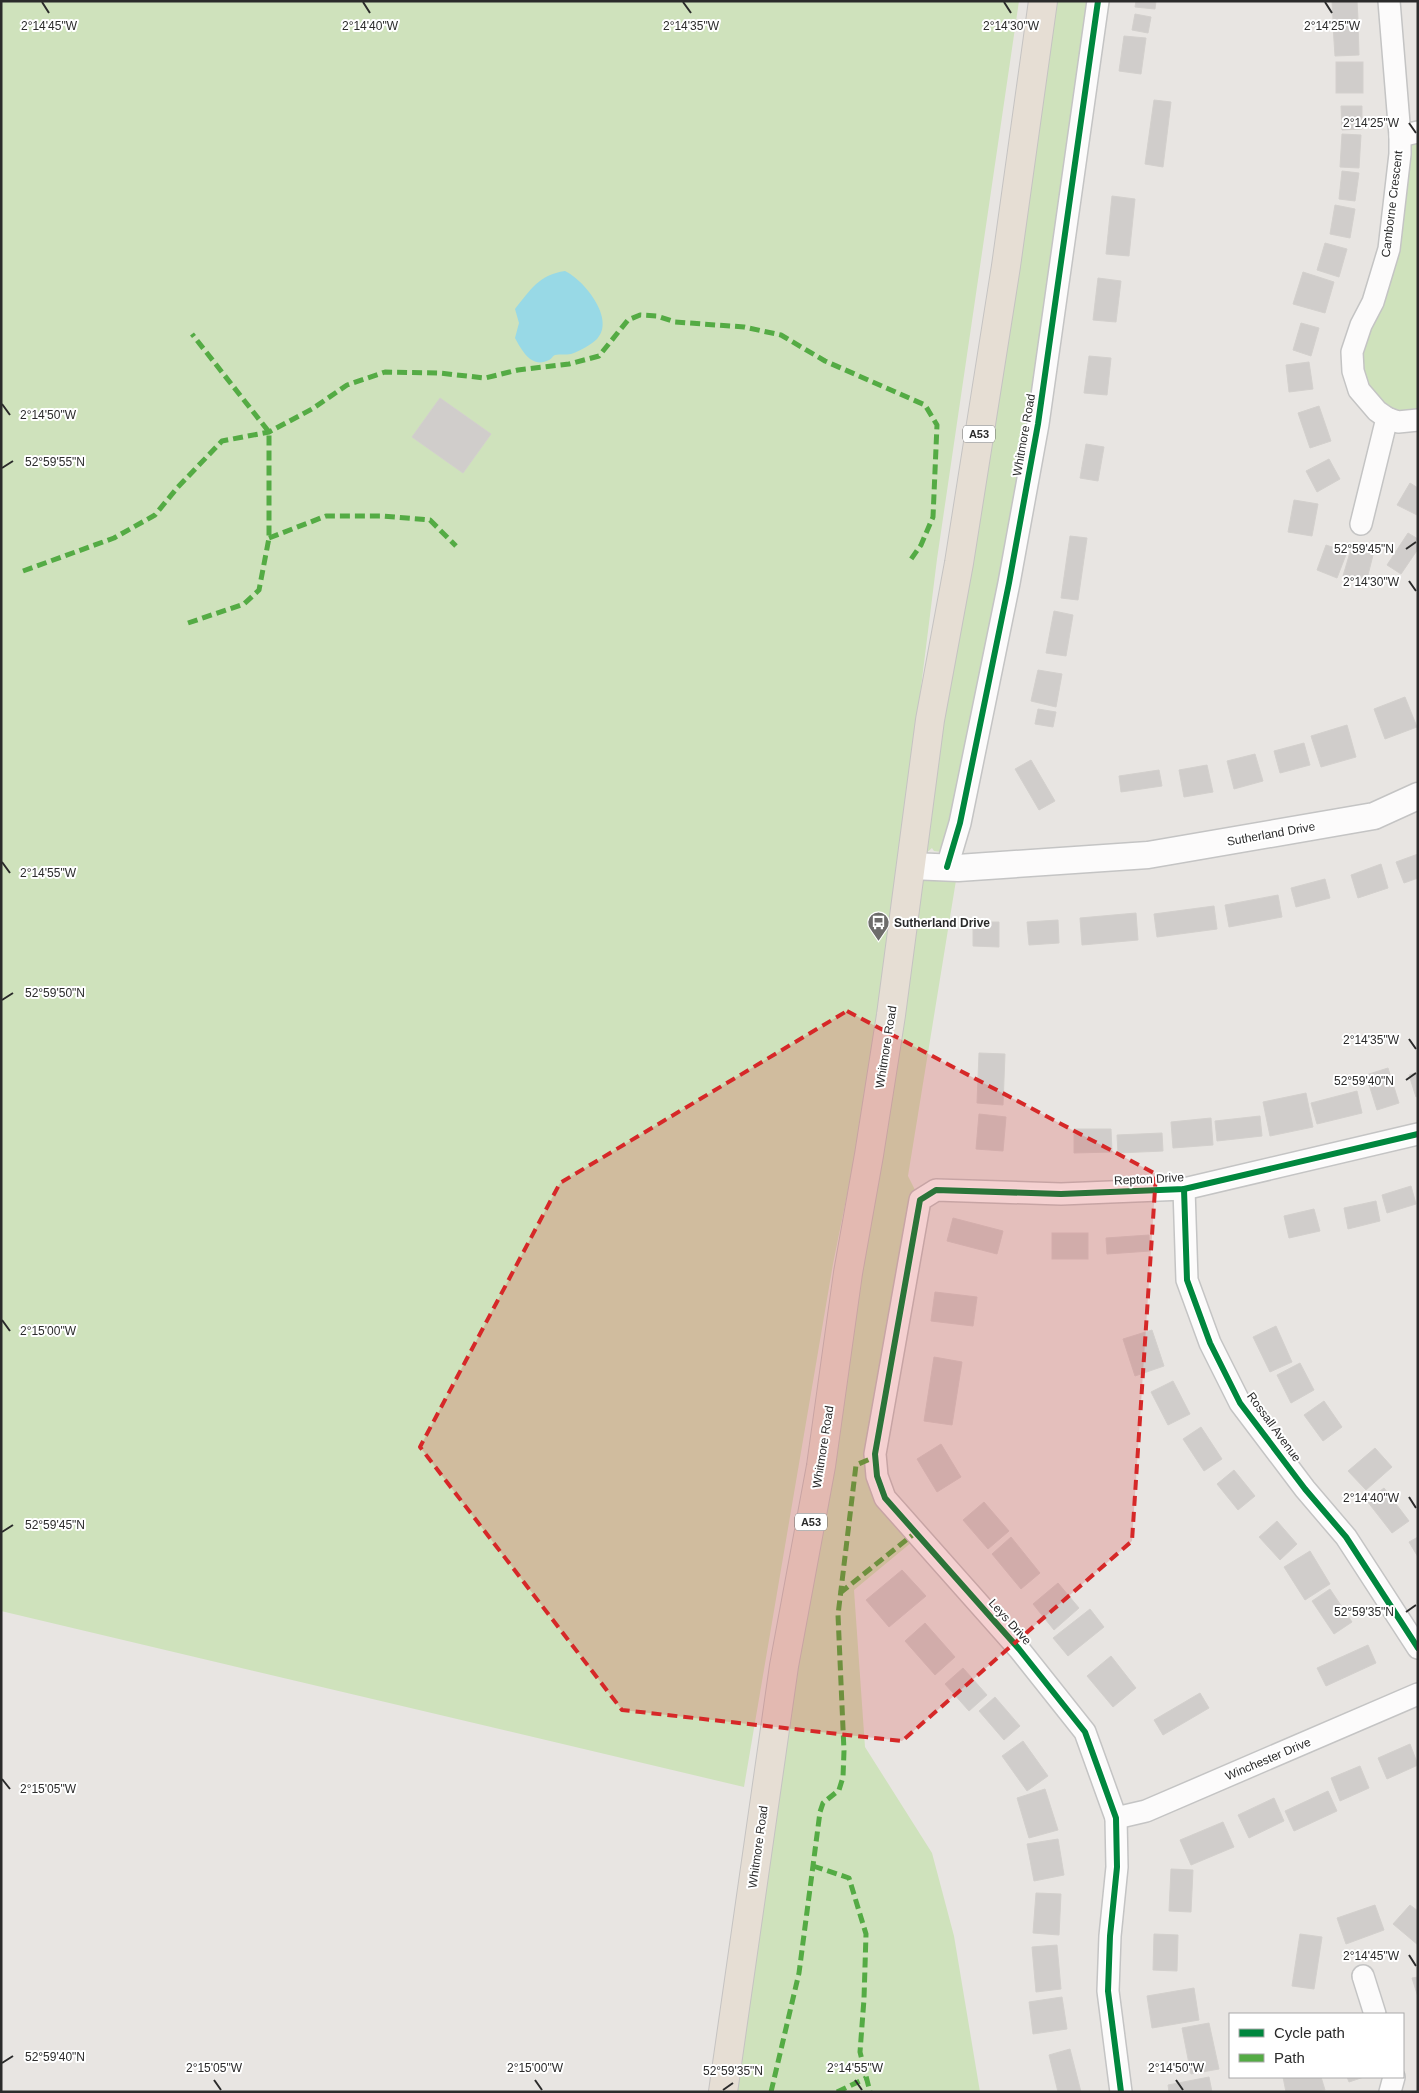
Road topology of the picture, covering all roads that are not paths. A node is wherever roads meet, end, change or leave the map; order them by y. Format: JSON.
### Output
{"nodes":[{"id":1,"x":1043,"y":1,"type":"edge"},
{"id":2,"x":1098,"y":1,"type":"edge"},
{"id":3,"x":1389,"y":1,"type":"edge"},
{"id":4,"x":1409,"y":134,"type":"edge"},
{"id":5,"x":1387,"y":418,"type":"junction"},
{"id":6,"x":1418,"y":420,"type":"edge"},
{"id":7,"x":1361,"y":524,"type":"dead end"},
{"id":8,"x":1418,"y":796,"type":"edge"},
{"id":9,"x":911,"y":866,"type":"junction"},
{"id":10,"x":947,"y":868,"type":"junction"},
{"id":11,"x":1418,"y":1134,"type":"edge"},
{"id":12,"x":1184,"y":1189,"type":"junction"},
{"id":13,"x":936,"y":1190,"type":"joint"},
{"id":14,"x":1418,"y":1648,"type":"edge"},
{"id":15,"x":1418,"y":1694,"type":"edge"},
{"id":16,"x":1116,"y":1818,"type":"junction"},
{"id":17,"x":1363,"y":1976,"type":"dead end"},
{"id":18,"x":1375,"y":2013,"type":"edge"},
{"id":19,"x":1394,"y":2078,"type":"edge"},
{"id":20,"x":723,"y":2092,"type":"edge"},
{"id":21,"x":1121,"y":2092,"type":"edge"},
{"id":22,"x":1390,"y":2092,"type":"edge"}],
"edges":[{"from":1,"to":9,"type":"highway","name":"Whitmore Road","number":"A53"},
{"from":2,"to":10,"type":"street","name":"Whitmore Road"},
{"from":3,"to":4,"type":"street","name":"Camborne Crescent"},
{"from":4,"to":5,"type":"street","name":"Camborne Crescent"},
{"from":5,"to":6,"type":"street"},
{"from":5,"to":7,"type":"street"},
{"from":8,"to":10,"type":"street","name":"Sutherland Drive"},
{"from":9,"to":10,"type":"street","name":"Sutherland Drive"},
{"from":9,"to":20,"type":"highway","name":"Whitmore Road","number":"A53"},
{"from":11,"to":12,"type":"street","name":"Repton Drive"},
{"from":12,"to":13,"type":"street","name":"Repton Drive"},
{"from":12,"to":14,"type":"street","name":"Rossall Avenue"},
{"from":13,"to":16,"type":"street","name":"Leys Drive"},
{"from":15,"to":16,"type":"street","name":"Winchester Drive"},
{"from":16,"to":21,"type":"street","name":"Leys Drive"},
{"from":17,"to":18,"type":"street"},
{"from":19,"to":22,"type":"street"}]}
